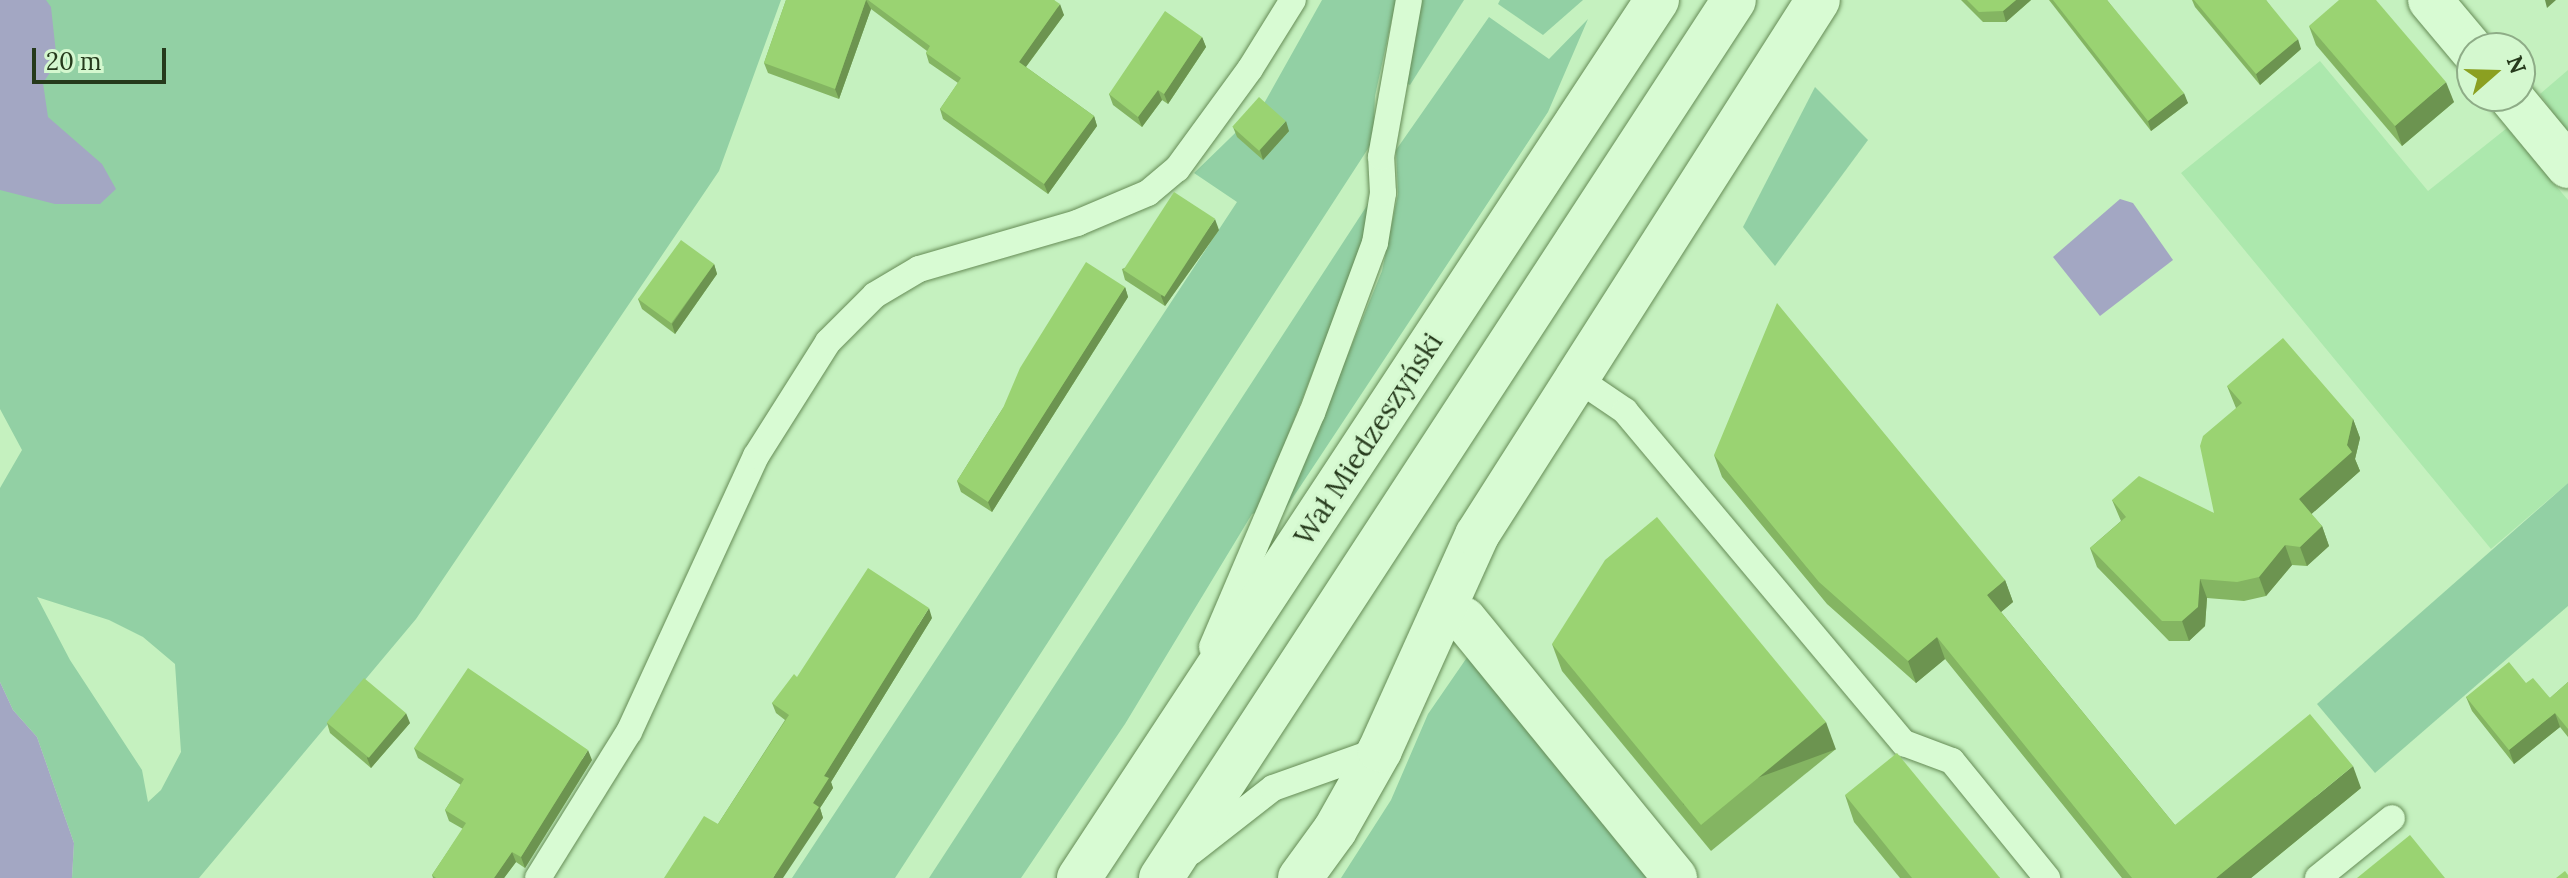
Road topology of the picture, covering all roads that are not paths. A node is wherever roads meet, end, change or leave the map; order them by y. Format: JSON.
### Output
{"nodes":[{"id":1,"x":1293,"y":0,"type":"edge"},
{"id":2,"x":1409,"y":0,"type":"edge"},
{"id":3,"x":1657,"y":0,"type":"edge"},
{"id":4,"x":1734,"y":0,"type":"edge"},
{"id":5,"x":1818,"y":0,"type":"edge"},
{"id":6,"x":2433,"y":1,"type":"edge"},
{"id":7,"x":2458,"y":32,"type":"edge"},
{"id":8,"x":2523,"y":112,"type":"edge"},
{"id":9,"x":2568,"y":166,"type":"edge"},
{"id":10,"x":1578,"y":379,"type":"junction"},
{"id":11,"x":1464,"y":619,"type":"dead end"},
{"id":12,"x":1175,"y":732,"type":"junction"},
{"id":13,"x":1380,"y":750,"type":"junction"},
{"id":14,"x":2392,"y":818,"type":"dead end"},
{"id":15,"x":1164,"y":875,"type":"edge"},
{"id":16,"x":538,"y":878,"type":"edge"},
{"id":17,"x":1079,"y":878,"type":"edge"},
{"id":18,"x":1300,"y":878,"type":"edge"},
{"id":19,"x":1675,"y":878,"type":"edge"},
{"id":20,"x":2047,"y":878,"type":"edge"},
{"id":21,"x":2318,"y":878,"type":"edge"}],
"edges":[{"from":1,"to":16,"type":"lane"},
{"from":2,"to":12,"type":"lane"},
{"from":3,"to":12,"type":"main road","name":"Wał Miedzeszyński"},
{"from":4,"to":15,"type":"main road"},
{"from":5,"to":10,"type":"main road"},
{"from":6,"to":7,"type":"main road"},
{"from":8,"to":9,"type":"main road"},
{"from":10,"to":13,"type":"main road"},
{"from":10,"to":20,"type":"lane"},
{"from":11,"to":19,"type":"main road"},
{"from":12,"to":17,"type":"main road","name":"Wał Miedzeszyński"},
{"from":13,"to":15,"type":"lane"},
{"from":13,"to":18,"type":"main road"},
{"from":14,"to":21,"type":"lane"}]}
